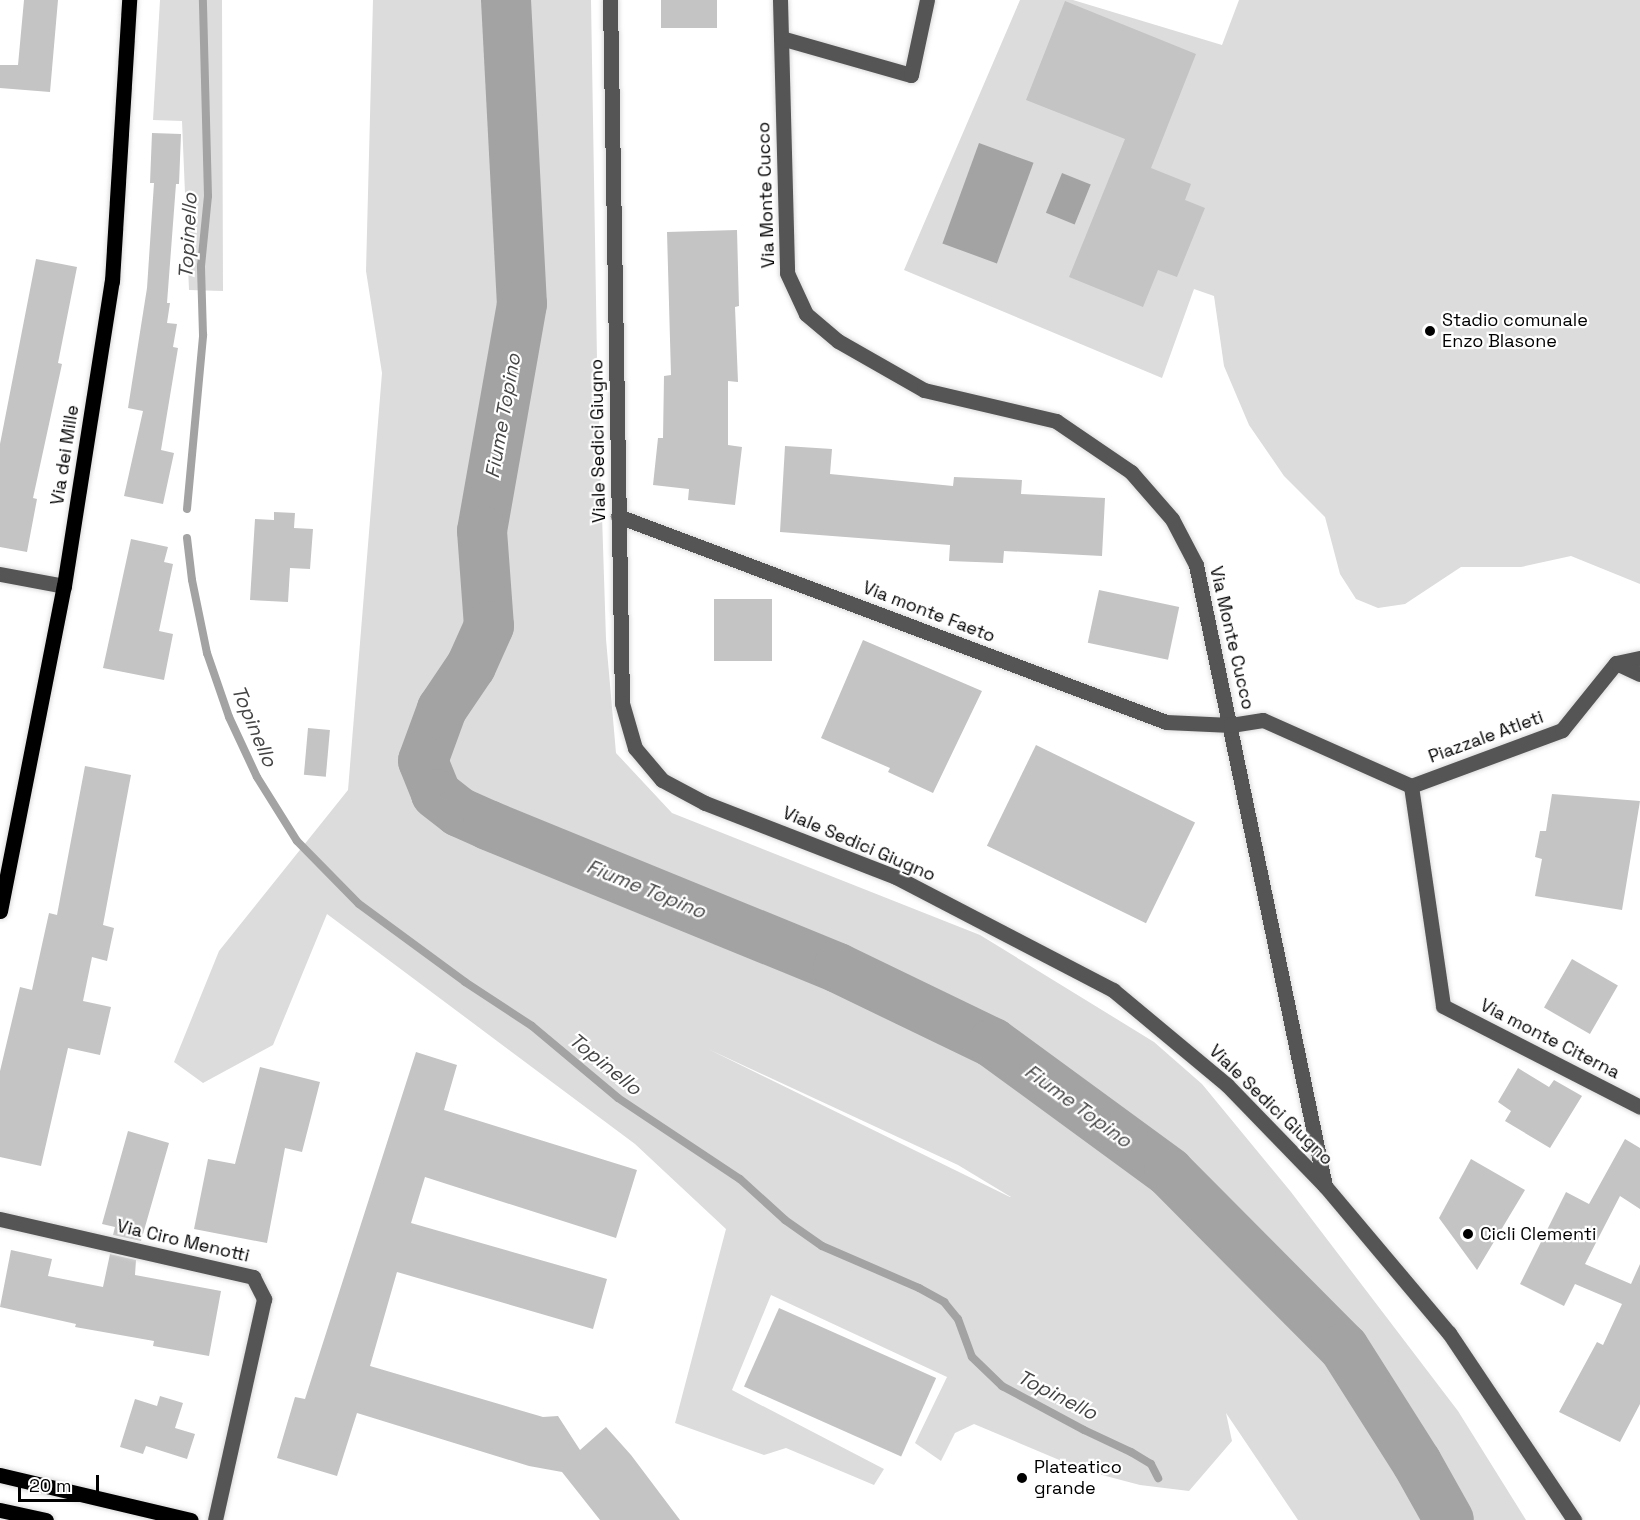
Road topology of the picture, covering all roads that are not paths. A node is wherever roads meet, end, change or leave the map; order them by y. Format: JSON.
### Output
{"nodes":[{"id":1,"x":129,"y":0,"type":"edge"},
{"id":2,"x":610,"y":0,"type":"edge"},
{"id":3,"x":780,"y":0,"type":"edge"},
{"id":4,"x":927,"y":0,"type":"edge"},
{"id":5,"x":781,"y":38,"type":"junction"},
{"id":6,"x":618,"y":516,"type":"junction"},
{"id":7,"x":0,"y":574,"type":"edge"},
{"id":8,"x":64,"y":586,"type":"junction"},
{"id":9,"x":1640,"y":658,"type":"edge"},
{"id":10,"x":1616,"y":663,"type":"junction"},
{"id":11,"x":1640,"y":674,"type":"edge"},
{"id":12,"x":1231,"y":724,"type":"junction"},
{"id":13,"x":1411,"y":786,"type":"junction"},
{"id":14,"x":0,"y":911,"type":"edge"},
{"id":15,"x":1640,"y":1107,"type":"edge"},
{"id":16,"x":1325,"y":1186,"type":"junction"},
{"id":17,"x":0,"y":1219,"type":"edge"},
{"id":18,"x":0,"y":1475,"type":"edge"},
{"id":19,"x":0,"y":1510,"type":"edge"},
{"id":20,"x":46,"y":1520,"type":"edge"},
{"id":21,"x":191,"y":1520,"type":"edge"},
{"id":22,"x":215,"y":1520,"type":"edge"},
{"id":23,"x":1574,"y":1520,"type":"edge"}],
"edges":[{"from":1,"to":8,"type":"main road","name":"Via dei Mille"},
{"from":2,"to":6,"type":"street","name":"Viale Sedici Giugno"},
{"from":3,"to":5,"type":"street","name":"Via Monte Cucco"},
{"from":4,"to":5,"type":"street"},
{"from":5,"to":12,"type":"street","name":"Via Monte Cucco"},
{"from":6,"to":12,"type":"street","name":"Via monte Faeto"},
{"from":6,"to":16,"type":"street","name":"Viale Sedici Giugno"},
{"from":7,"to":8,"type":"street"},
{"from":8,"to":14,"type":"main road","name":"Via dei Mille"},
{"from":9,"to":10,"type":"street"},
{"from":10,"to":11,"type":"street"},
{"from":10,"to":13,"type":"street","name":"Piazzale Atleti"},
{"from":12,"to":13,"type":"street"},
{"from":12,"to":16,"type":"street","name":"Via Monte Cucco"},
{"from":13,"to":15,"type":"street","name":"Via monte Citerna"},
{"from":16,"to":23,"type":"street","name":"Viale Sedici Giugno"},
{"from":17,"to":22,"type":"street","name":"Via Ciro Menotti"},
{"from":18,"to":21,"type":"main road"},
{"from":19,"to":20,"type":"main road"}]}
